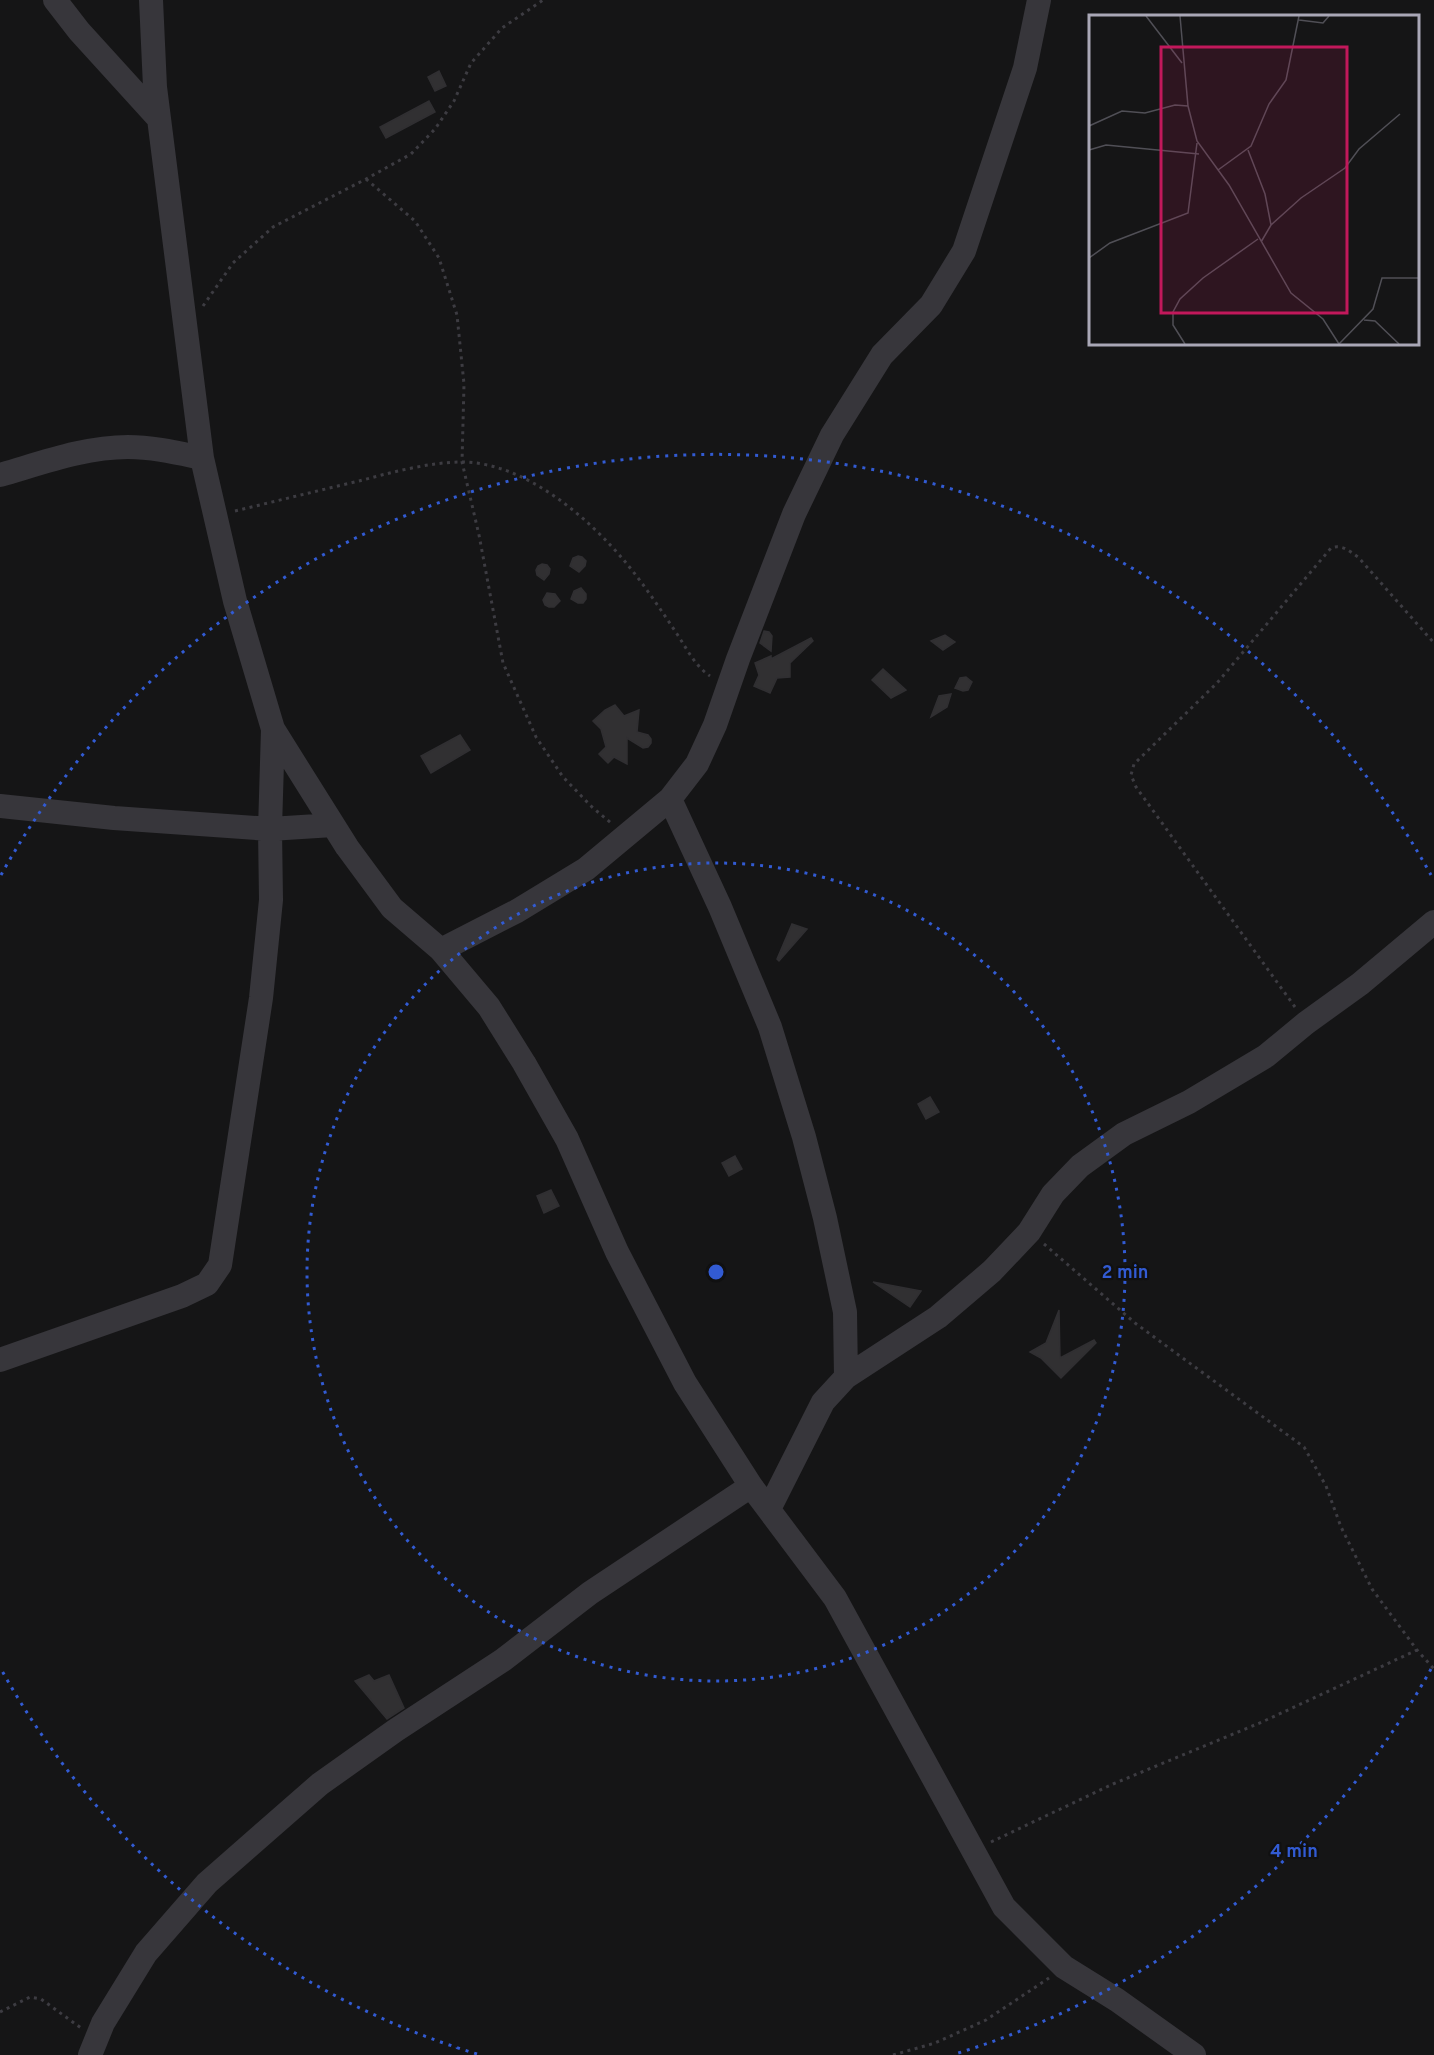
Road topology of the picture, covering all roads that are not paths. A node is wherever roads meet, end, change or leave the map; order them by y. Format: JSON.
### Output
{"nodes":[{"id":1,"x":55,"y":0,"type":"edge"},
{"id":2,"x":151,"y":0,"type":"edge"},
{"id":3,"x":1039,"y":0,"type":"edge"},
{"id":4,"x":159,"y":119,"type":"junction"},
{"id":5,"x":202,"y":458,"type":"junction"},
{"id":6,"x":0,"y":475,"type":"edge"},
{"id":7,"x":273,"y":729,"type":"junction"},
{"id":8,"x":670,"y":799,"type":"junction"},
{"id":9,"x":0,"y":806,"type":"edge"},
{"id":10,"x":333,"y":825,"type":"junction"},
{"id":11,"x":270,"y":829,"type":"junction"},
{"id":12,"x":1434,"y":922,"type":"edge"},
{"id":13,"x":441,"y":950,"type":"junction"},
{"id":14,"x":0,"y":1360,"type":"edge"},
{"id":15,"x":846,"y":1377,"type":"junction"},
{"id":16,"x":752,"y":1486,"type":"junction"},
{"id":17,"x":770,"y":1509,"type":"junction"},
{"id":18,"x":93,"y":2047,"type":"edge"},
{"id":19,"x":1194,"y":2055,"type":"edge"}],
"edges":[{"from":1,"to":4,"type":"street"},
{"from":2,"to":4,"type":"street"},
{"from":3,"to":8,"type":"street"},
{"from":4,"to":5,"type":"street"},
{"from":5,"to":6,"type":"street"},
{"from":5,"to":7,"type":"street"},
{"from":7,"to":10,"type":"street"},
{"from":7,"to":11,"type":"street"},
{"from":8,"to":13,"type":"street"},
{"from":8,"to":15,"type":"street"},
{"from":9,"to":11,"type":"street"},
{"from":10,"to":11,"type":"street"},
{"from":10,"to":13,"type":"street"},
{"from":11,"to":14,"type":"street"},
{"from":12,"to":15,"type":"street"},
{"from":13,"to":16,"type":"street"},
{"from":15,"to":17,"type":"street"},
{"from":16,"to":17,"type":"street"},
{"from":16,"to":18,"type":"street"},
{"from":17,"to":19,"type":"street"}]}
